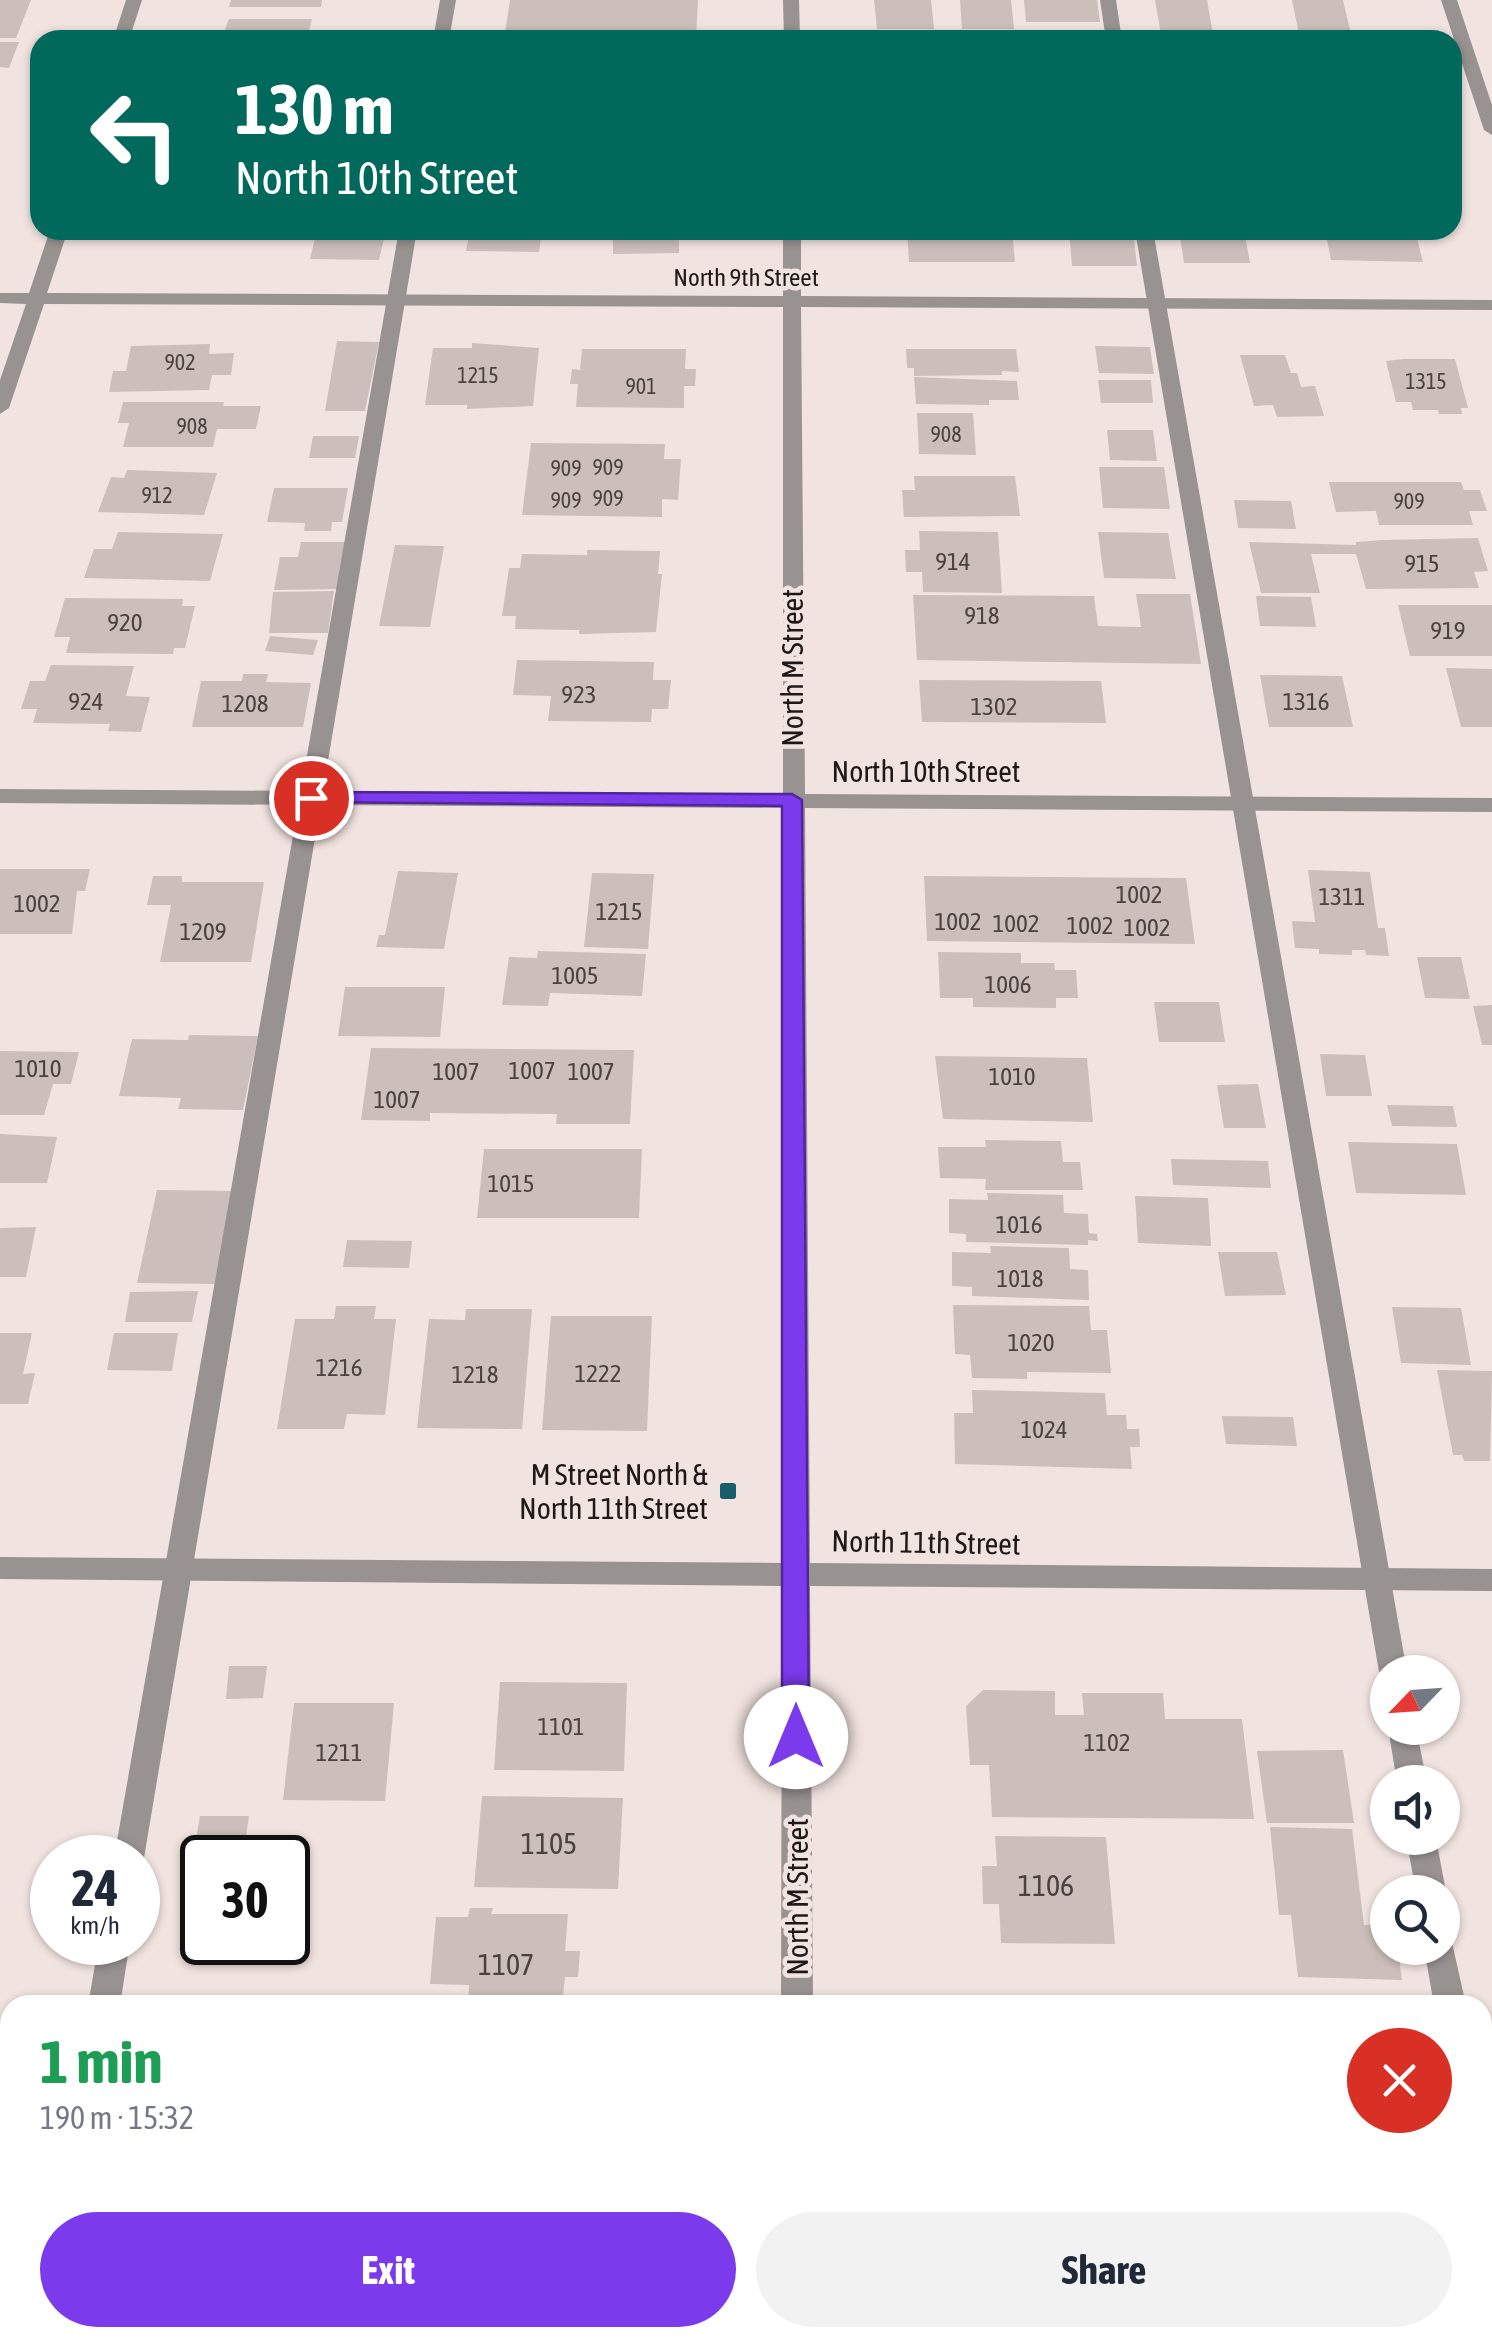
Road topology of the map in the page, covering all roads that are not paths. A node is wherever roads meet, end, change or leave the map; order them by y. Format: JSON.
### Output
{"nodes":[{"id":1,"x":134,"y":0,"type":"edge"},
{"id":2,"x":448,"y":0,"type":"edge"},
{"id":3,"x":792,"y":0,"type":"edge"},
{"id":4,"x":1108,"y":0,"type":"edge"},
{"id":5,"x":1449,"y":0,"type":"edge"},
{"id":6,"x":124,"y":30,"type":"edge"},
{"id":7,"x":443,"y":30,"type":"edge"},
{"id":8,"x":792,"y":30,"type":"edge"},
{"id":9,"x":1112,"y":30,"type":"edge"},
{"id":10,"x":1459,"y":30,"type":"edge"},
{"id":11,"x":1462,"y":39,"type":"edge"},
{"id":12,"x":1492,"y":130,"type":"edge"},
{"id":13,"x":56,"y":240,"type":"edge"},
{"id":14,"x":406,"y":240,"type":"edge"},
{"id":15,"x":792,"y":240,"type":"edge"},
{"id":16,"x":1146,"y":240,"type":"edge"},
{"id":17,"x":0,"y":298,"type":"edge"},
{"id":18,"x":37,"y":298,"type":"junction"},
{"id":19,"x":396,"y":300,"type":"junction"},
{"id":20,"x":792,"y":302,"type":"junction"},
{"id":21,"x":1156,"y":304,"type":"junction"},
{"id":22,"x":1492,"y":305,"type":"edge"},
{"id":23,"x":0,"y":408,"type":"edge"},
{"id":24,"x":0,"y":796,"type":"edge"},
{"id":25,"x":311,"y":798,"type":"junction"},
{"id":26,"x":792,"y":800,"type":"junction"},
{"id":27,"x":1243,"y":803,"type":"junction"},
{"id":28,"x":1492,"y":805,"type":"edge"},
{"id":29,"x":0,"y":1568,"type":"edge"},
{"id":30,"x":178,"y":1569,"type":"junction"},
{"id":31,"x":794,"y":1574,"type":"junction"},
{"id":32,"x":1377,"y":1580,"type":"junction"},
{"id":33,"x":1492,"y":1580,"type":"edge"},
{"id":34,"x":1390,"y":1655,"type":"edge"},
{"id":35,"x":133,"y":1835,"type":"edge"},
{"id":36,"x":110,"y":1965,"type":"edge"},
{"id":37,"x":1443,"y":1965,"type":"edge"},
{"id":38,"x":106,"y":1995,"type":"edge"},
{"id":39,"x":797,"y":1995,"type":"edge"},
{"id":40,"x":1448,"y":1995,"type":"edge"}],
"edges":[{"from":1,"to":6,"type":"street"},
{"from":2,"to":7,"type":"street"},
{"from":3,"to":8,"type":"street"},
{"from":4,"to":9,"type":"street"},
{"from":5,"to":10,"type":"street"},
{"from":11,"to":12,"type":"street"},
{"from":13,"to":18,"type":"street"},
{"from":14,"to":19,"type":"street"},
{"from":15,"to":20,"type":"street","name":"North M Street"},
{"from":16,"to":21,"type":"street"},
{"from":17,"to":18,"type":"street","name":"North 9th Street"},
{"from":18,"to":19,"type":"street","name":"North 9th Street"},
{"from":18,"to":23,"type":"street"},
{"from":19,"to":20,"type":"street","name":"North 9th Street"},
{"from":19,"to":25,"type":"street"},
{"from":20,"to":21,"type":"street","name":"North 9th Street"},
{"from":20,"to":26,"type":"street","name":"North M Street"},
{"from":21,"to":22,"type":"street","name":"North 9th Street"},
{"from":21,"to":27,"type":"street"},
{"from":24,"to":25,"type":"street","name":"North 10th Street"},
{"from":25,"to":26,"type":"street","name":"North 10th Street"},
{"from":25,"to":30,"type":"street"},
{"from":26,"to":27,"type":"street","name":"North 10th Street"},
{"from":26,"to":31,"type":"street","name":"North M Street"},
{"from":27,"to":28,"type":"street","name":"North 10th Street"},
{"from":27,"to":32,"type":"street"},
{"from":29,"to":30,"type":"street","name":"North 11th Street"},
{"from":30,"to":31,"type":"street","name":"North 11th Street"},
{"from":30,"to":35,"type":"street"},
{"from":31,"to":32,"type":"street","name":"North 11th Street"},
{"from":31,"to":39,"type":"street","name":"North M Street"},
{"from":32,"to":33,"type":"street","name":"North 11th Street"},
{"from":32,"to":34,"type":"street"},
{"from":36,"to":38,"type":"street"},
{"from":37,"to":40,"type":"street"}]}
